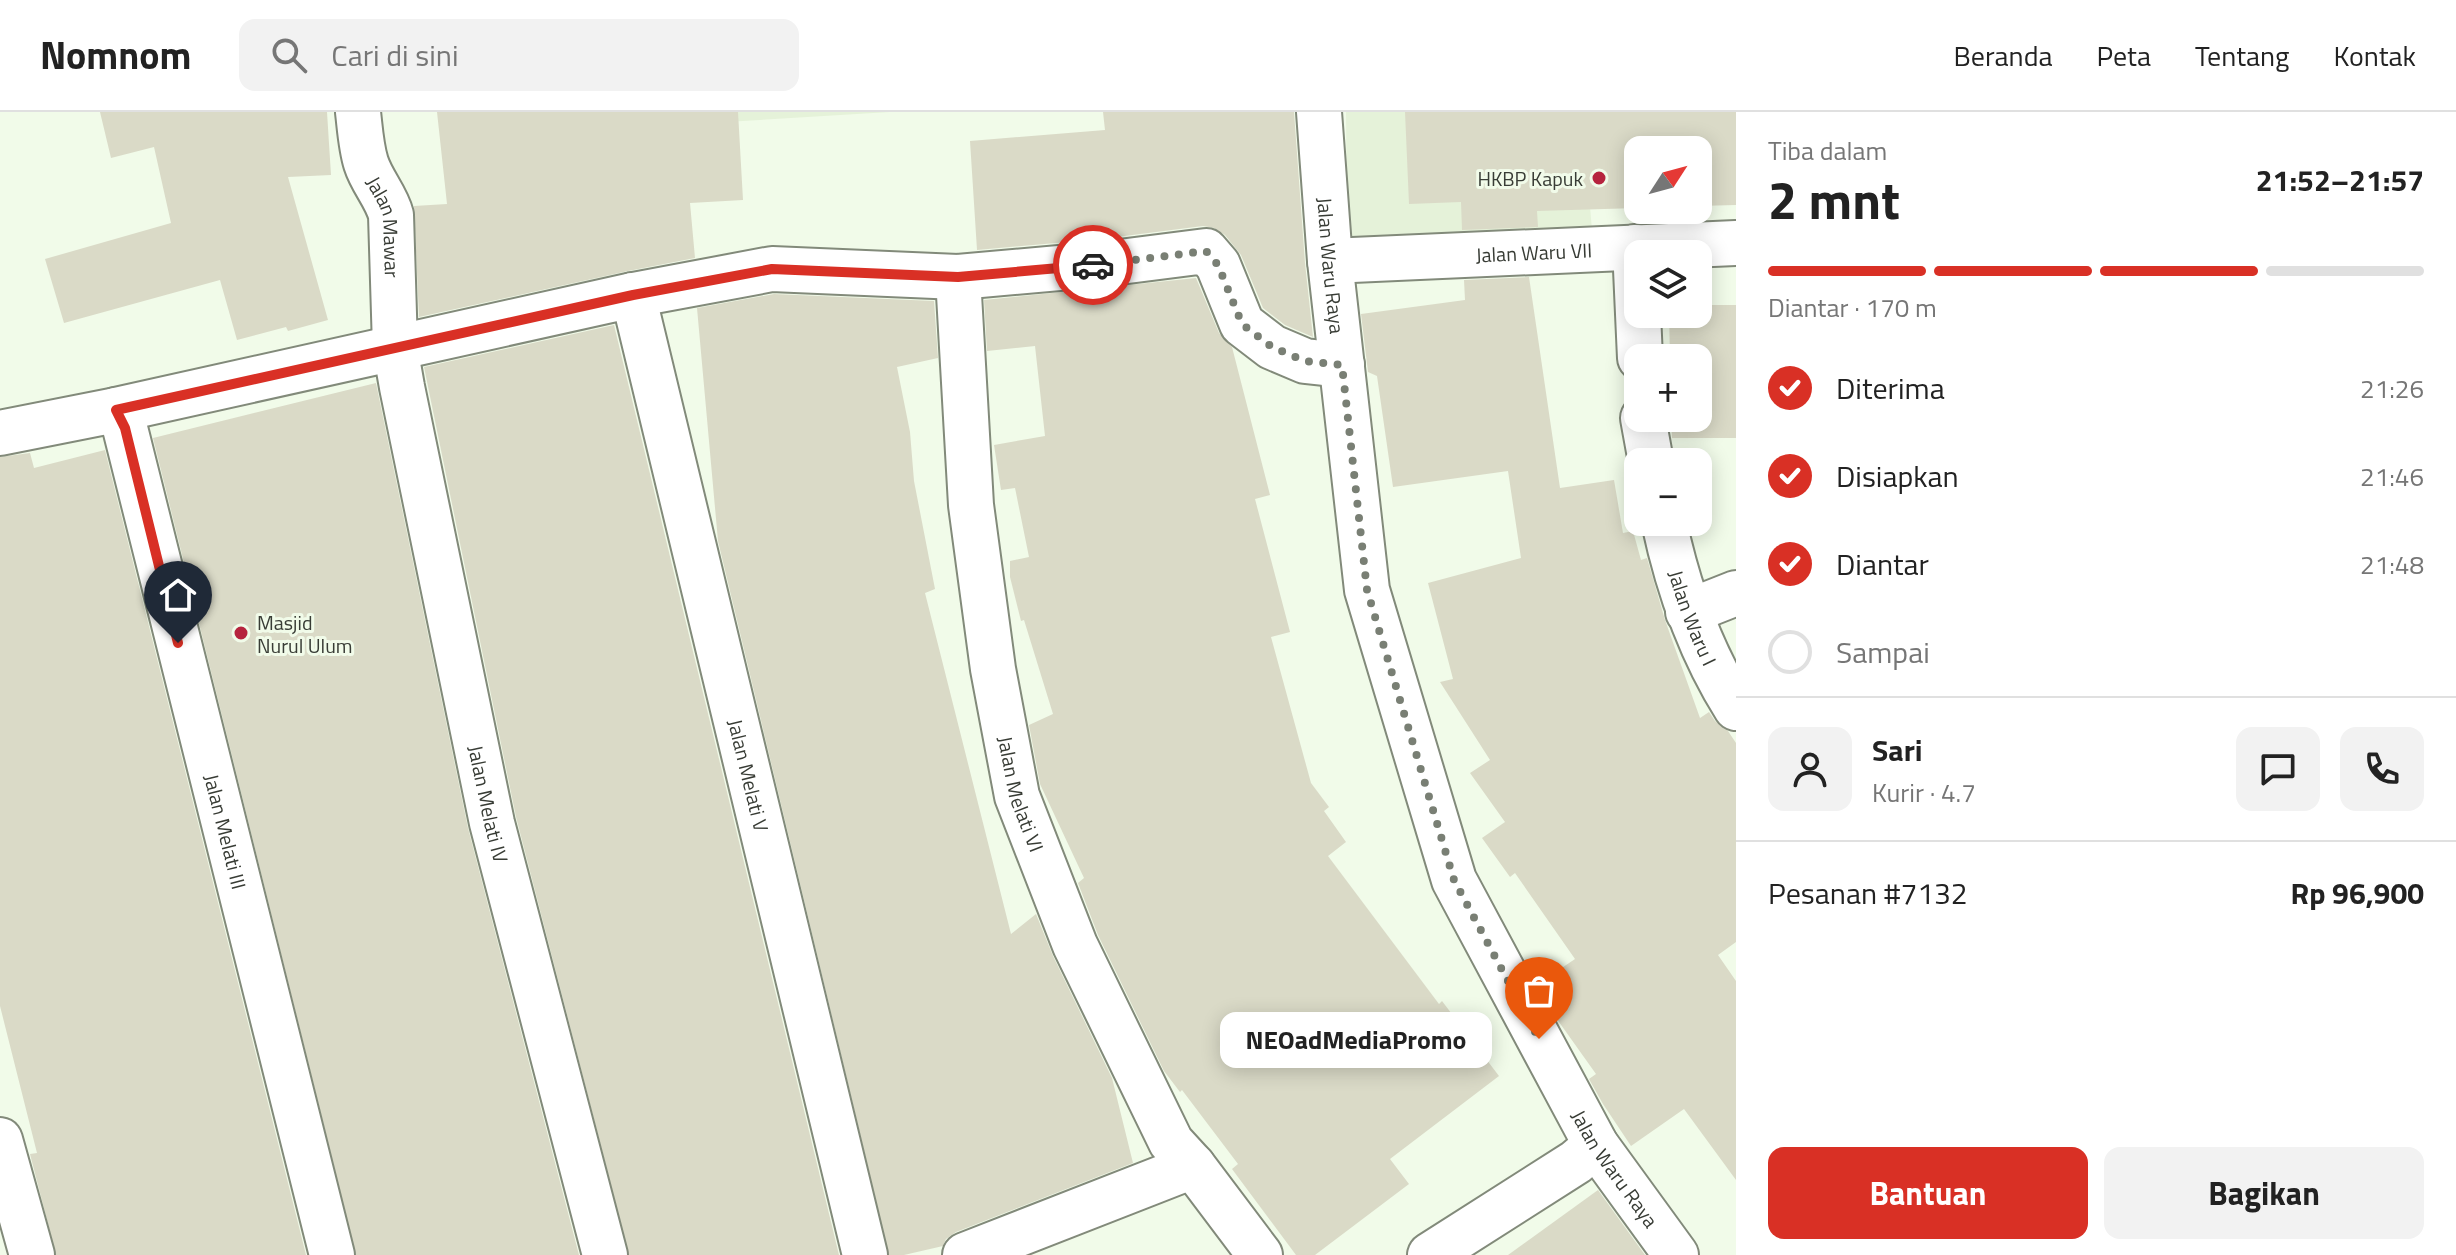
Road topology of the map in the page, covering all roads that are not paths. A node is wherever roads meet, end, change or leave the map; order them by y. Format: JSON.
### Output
{"nodes":[{"id":1,"x":358,"y":112,"type":"edge"},
{"id":2,"x":1319,"y":112,"type":"edge"},
{"id":3,"x":1736,"y":243,"type":"edge"},
{"id":4,"x":1712,"y":244,"type":"edge"},
{"id":5,"x":1624,"y":248,"type":"edge"},
{"id":6,"x":1330,"y":261,"type":"junction"},
{"id":7,"x":958,"y":277,"type":"junction"},
{"id":8,"x":633,"y":295,"type":"junction"},
{"id":9,"x":395,"y":347,"type":"junction"},
{"id":10,"x":1342,"y":365,"type":"junction"},
{"id":11,"x":116,"y":410,"type":"junction"},
{"id":12,"x":0,"y":433,"type":"edge"},
{"id":13,"x":1667,"y":536,"type":"edge"},
{"id":14,"x":1736,"y":593,"type":"edge"},
{"id":15,"x":1688,"y":612,"type":"junction"},
{"id":16,"x":1736,"y":708,"type":"edge"},
{"id":17,"x":0,"y":1140,"type":"edge"},
{"id":18,"x":1596,"y":1145,"type":"junction"},
{"id":19,"x":1193,"y":1166,"type":"junction"},
{"id":20,"x":32,"y":1255,"type":"edge"},
{"id":21,"x":332,"y":1255,"type":"edge"},
{"id":22,"x":605,"y":1255,"type":"edge"},
{"id":23,"x":865,"y":1255,"type":"edge"},
{"id":24,"x":965,"y":1255,"type":"edge"},
{"id":25,"x":1260,"y":1255,"type":"edge"},
{"id":26,"x":1430,"y":1255,"type":"edge"},
{"id":27,"x":1676,"y":1255,"type":"edge"}],
"edges":[{"from":1,"to":9,"type":"street","name":"Jalan Mawar"},
{"from":2,"to":6,"type":"street","name":"Jalan Waru Raya"},
{"from":3,"to":4,"type":"street","name":"Jalan Waru VII"},
{"from":5,"to":6,"type":"street","name":"Jalan Waru VII"},
{"from":6,"to":10,"type":"street","name":"Jalan Waru Raya"},
{"from":7,"to":8,"type":"street"},
{"from":7,"to":10,"type":"street"},
{"from":7,"to":19,"type":"street","name":"Jalan Melati VI"},
{"from":8,"to":9,"type":"street"},
{"from":8,"to":23,"type":"street","name":"Jalan Melati V"},
{"from":9,"to":11,"type":"street"},
{"from":9,"to":22,"type":"street","name":"Jalan Melati IV"},
{"from":10,"to":18,"type":"street","name":"Jalan Waru Raya"},
{"from":11,"to":12,"type":"street"},
{"from":11,"to":21,"type":"street","name":"Jalan Melati III"},
{"from":13,"to":15,"type":"street","name":"Jalan Waru I"},
{"from":14,"to":15,"type":"street"},
{"from":15,"to":16,"type":"street","name":"Jalan Waru I"},
{"from":17,"to":20,"type":"street"},
{"from":18,"to":26,"type":"street"},
{"from":18,"to":27,"type":"street","name":"Jalan Waru Raya"},
{"from":19,"to":24,"type":"street"},
{"from":19,"to":25,"type":"street","name":"Jalan Melati VI"}]}
